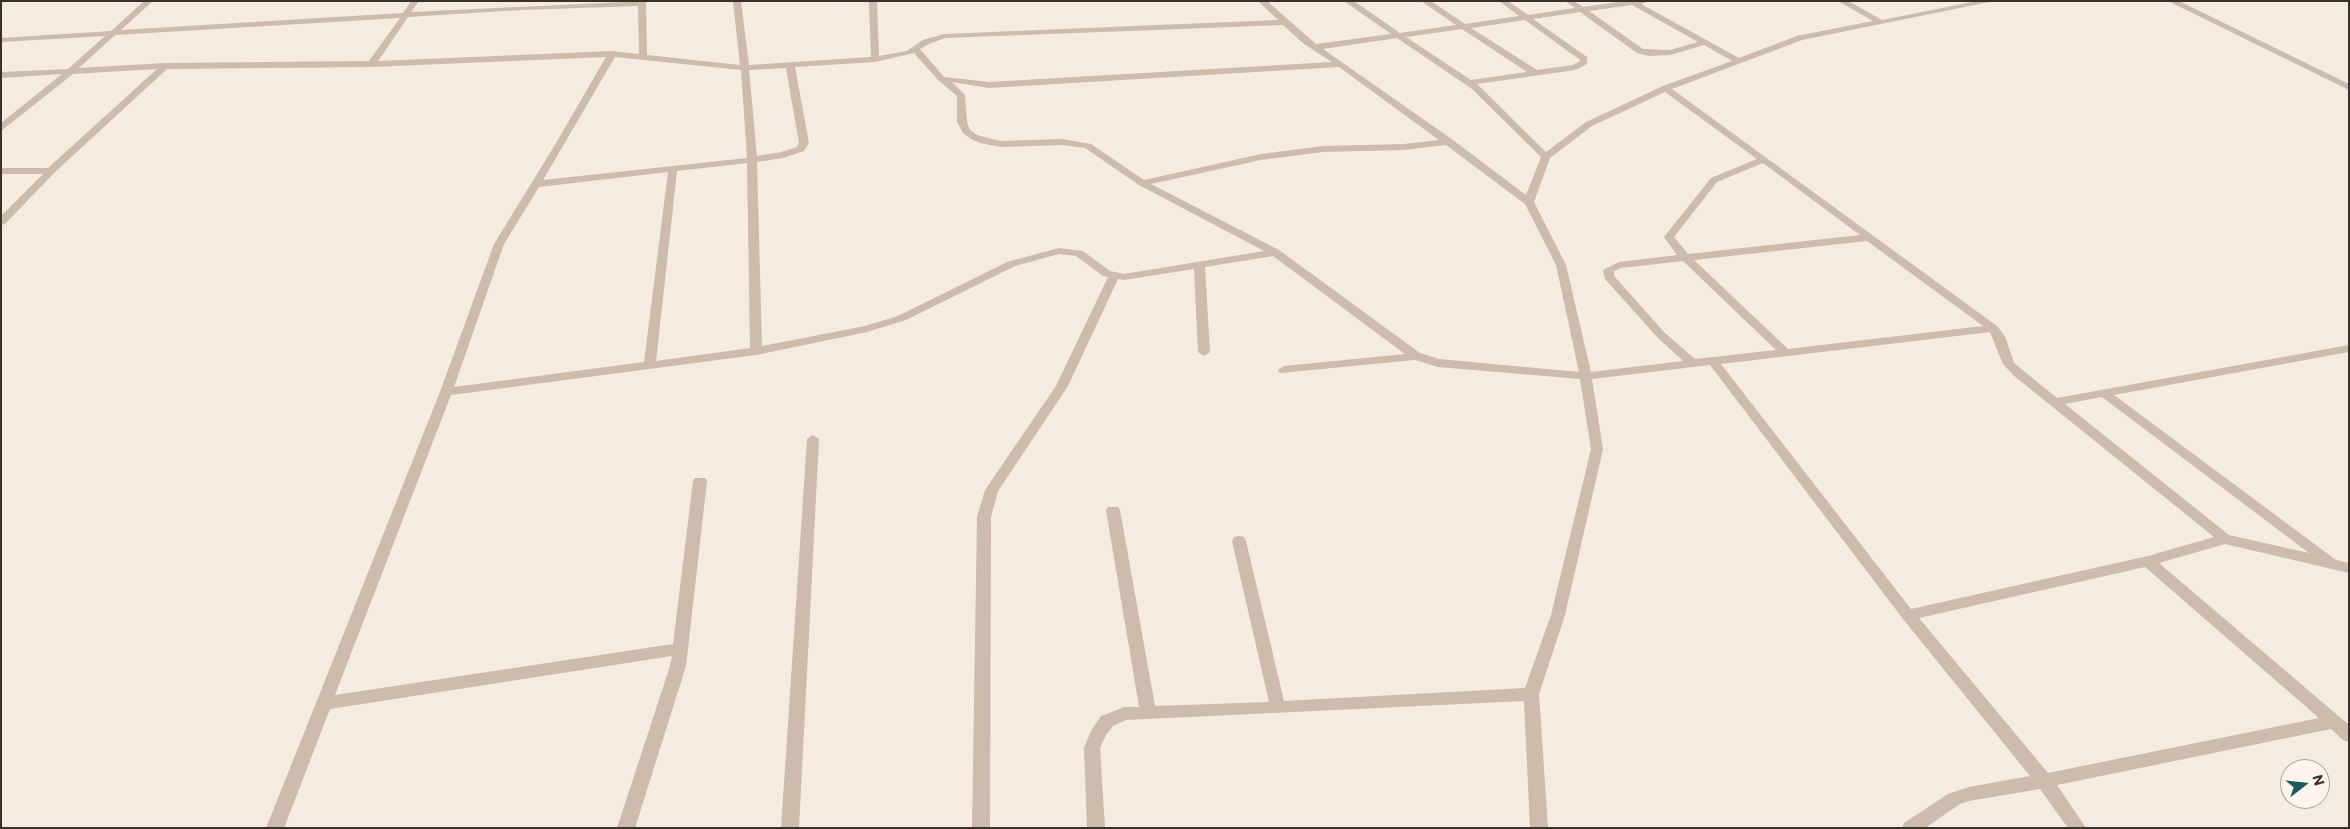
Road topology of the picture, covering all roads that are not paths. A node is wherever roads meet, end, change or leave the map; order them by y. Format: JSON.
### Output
{"nodes":[{"id":1,"x":149,"y":1,"type":"edge"},
{"id":2,"x":415,"y":1,"type":"edge"},
{"id":3,"x":737,"y":1,"type":"edge"},
{"id":4,"x":873,"y":1,"type":"edge"},
{"id":5,"x":1262,"y":1,"type":"edge"},
{"id":6,"x":1348,"y":1,"type":"edge"},
{"id":7,"x":1425,"y":1,"type":"edge"},
{"id":8,"x":1504,"y":1,"type":"edge"},
{"id":9,"x":1569,"y":1,"type":"edge"},
{"id":10,"x":1645,"y":1,"type":"edge"},
{"id":11,"x":1842,"y":1,"type":"edge"},
{"id":12,"x":1990,"y":1,"type":"edge"},
{"id":13,"x":2172,"y":1,"type":"edge"},
{"id":14,"x":642,"y":2,"type":"edge"},
{"id":15,"x":1634,"y":3,"type":"junction"},
{"id":16,"x":1582,"y":10,"type":"junction"},
{"id":17,"x":406,"y":16,"type":"junction"},
{"id":18,"x":1527,"y":18,"type":"junction"},
{"id":19,"x":1286,"y":22,"type":"junction"},
{"id":20,"x":1880,"y":22,"type":"junction"},
{"id":21,"x":1462,"y":27,"type":"junction"},
{"id":22,"x":114,"y":33,"type":"junction"},
{"id":23,"x":1400,"y":35,"type":"junction"},
{"id":24,"x":1,"y":40,"type":"edge"},
{"id":25,"x":1705,"y":42,"type":"junction"},
{"id":26,"x":1316,"y":47,"type":"junction"},
{"id":27,"x":916,"y":50,"type":"junction"},
{"id":28,"x":612,"y":54,"type":"junction"},
{"id":29,"x":643,"y":57,"type":"junction"},
{"id":30,"x":875,"y":59,"type":"junction"},
{"id":31,"x":1739,"y":60,"type":"junction"},
{"id":32,"x":372,"y":64,"type":"junction"},
{"id":33,"x":1341,"y":64,"type":"junction"},
{"id":34,"x":165,"y":66,"type":"junction"},
{"id":35,"x":790,"y":66,"type":"junction"},
{"id":36,"x":745,"y":68,"type":"junction"},
{"id":37,"x":71,"y":71,"type":"junction"},
{"id":38,"x":1535,"y":73,"type":"junction"},
{"id":39,"x":1,"y":75,"type":"edge"},
{"id":40,"x":941,"y":78,"type":"junction"},
{"id":41,"x":1469,"y":83,"type":"junction"},
{"id":42,"x":2349,"y":87,"type":"edge"},
{"id":43,"x":1666,"y":88,"type":"junction"},
{"id":44,"x":1,"y":128,"type":"edge"},
{"id":45,"x":1450,"y":142,"type":"junction"},
{"id":46,"x":1546,"y":157,"type":"junction"},
{"id":47,"x":752,"y":160,"type":"junction"},
{"id":48,"x":1763,"y":160,"type":"junction"},
{"id":49,"x":673,"y":168,"type":"junction"},
{"id":50,"x":1,"y":170,"type":"edge"},
{"id":51,"x":51,"y":171,"type":"junction"},
{"id":52,"x":1142,"y":183,"type":"junction"},
{"id":53,"x":536,"y":184,"type":"junction"},
{"id":54,"x":1530,"y":202,"type":"junction"},
{"id":55,"x":1,"y":222,"type":"edge"},
{"id":56,"x":1871,"y":237,"type":"junction"},
{"id":57,"x":1275,"y":252,"type":"junction"},
{"id":58,"x":1686,"y":258,"type":"junction"},
{"id":59,"x":1199,"y":265,"type":"junction"},
{"id":60,"x":1114,"y":277,"type":"junction"},
{"id":61,"x":1993,"y":328,"type":"junction"},
{"id":62,"x":2349,"y":348,"type":"edge"},
{"id":63,"x":756,"y":351,"type":"junction"},
{"id":64,"x":1204,"y":352,"type":"dead end"},
{"id":65,"x":1785,"y":352,"type":"junction"},
{"id":66,"x":1416,"y":356,"type":"junction"},
{"id":67,"x":1713,"y":361,"type":"junction"},
{"id":68,"x":1692,"y":363,"type":"junction"},
{"id":69,"x":650,"y":365,"type":"junction"},
{"id":70,"x":1284,"y":370,"type":"dead end"},
{"id":71,"x":1586,"y":376,"type":"junction"},
{"id":72,"x":446,"y":392,"type":"junction"},
{"id":73,"x":2104,"y":393,"type":"junction"},
{"id":74,"x":2054,"y":402,"type":"junction"},
{"id":75,"x":813,"y":439,"type":"dead end"},
{"id":76,"x":700,"y":480,"type":"dead end"},
{"id":77,"x":1113,"y":510,"type":"dead end"},
{"id":78,"x":2225,"y":539,"type":"junction"},
{"id":79,"x":1239,"y":541,"type":"dead end"},
{"id":80,"x":2148,"y":561,"type":"junction"},
{"id":81,"x":2334,"y":565,"type":"junction"},
{"id":82,"x":2349,"y":568,"type":"edge"},
{"id":83,"x":1908,"y":615,"type":"junction"},
{"id":84,"x":681,"y":649,"type":"junction"},
{"id":85,"x":1531,"y":694,"type":"junction"},
{"id":86,"x":324,"y":703,"type":"junction"},
{"id":87,"x":1278,"y":708,"type":"junction"},
{"id":88,"x":1148,"y":713,"type":"junction"},
{"id":89,"x":2333,"y":722,"type":"junction"},
{"id":90,"x":2349,"y":735,"type":"edge"},
{"id":91,"x":2044,"y":781,"type":"junction"},
{"id":92,"x":276,"y":828,"type":"edge"},
{"id":93,"x":626,"y":828,"type":"edge"},
{"id":94,"x":790,"y":828,"type":"edge"},
{"id":95,"x":981,"y":828,"type":"edge"},
{"id":96,"x":1096,"y":828,"type":"edge"},
{"id":97,"x":1539,"y":828,"type":"edge"},
{"id":98,"x":1910,"y":828,"type":"edge"},
{"id":99,"x":2078,"y":828,"type":"edge"}],
"edges":[{"from":1,"to":22,"type":"street"},
{"from":2,"to":17,"type":"street"},
{"from":3,"to":36,"type":"street"},
{"from":4,"to":30,"type":"street"},
{"from":5,"to":19,"type":"street"},
{"from":6,"to":23,"type":"street"},
{"from":7,"to":21,"type":"street"},
{"from":8,"to":18,"type":"street"},
{"from":9,"to":16,"type":"street"},
{"from":10,"to":15,"type":"street"},
{"from":11,"to":20,"type":"street"},
{"from":12,"to":20,"type":"street"},
{"from":13,"to":42,"type":"street"},
{"from":14,"to":17,"type":"street"},
{"from":14,"to":29,"type":"street"},
{"from":15,"to":16,"type":"street"},
{"from":15,"to":25,"type":"street"},
{"from":16,"to":18,"type":"street"},
{"from":16,"to":25,"type":"street"},
{"from":17,"to":22,"type":"street"},
{"from":17,"to":32,"type":"street"},
{"from":18,"to":21,"type":"street"},
{"from":18,"to":38,"type":"street"},
{"from":19,"to":26,"type":"street"},
{"from":19,"to":27,"type":"street"},
{"from":20,"to":31,"type":"street"},
{"from":21,"to":23,"type":"street"},
{"from":21,"to":38,"type":"street"},
{"from":22,"to":24,"type":"street"},
{"from":22,"to":37,"type":"street"},
{"from":23,"to":26,"type":"street"},
{"from":23,"to":41,"type":"street"},
{"from":25,"to":31,"type":"street"},
{"from":26,"to":33,"type":"street"},
{"from":27,"to":30,"type":"street"},
{"from":27,"to":40,"type":"street"},
{"from":28,"to":29,"type":"street"},
{"from":28,"to":32,"type":"street"},
{"from":28,"to":53,"type":"street"},
{"from":29,"to":36,"type":"street"},
{"from":30,"to":35,"type":"street"},
{"from":31,"to":43,"type":"street"},
{"from":32,"to":34,"type":"street"},
{"from":33,"to":40,"type":"street"},
{"from":33,"to":45,"type":"street"},
{"from":34,"to":37,"type":"street"},
{"from":34,"to":51,"type":"street"},
{"from":35,"to":36,"type":"street"},
{"from":35,"to":47,"type":"street"},
{"from":36,"to":47,"type":"street"},
{"from":37,"to":39,"type":"street"},
{"from":37,"to":44,"type":"street"},
{"from":38,"to":41,"type":"street"},
{"from":40,"to":52,"type":"street"},
{"from":41,"to":46,"type":"street"},
{"from":43,"to":46,"type":"street"},
{"from":43,"to":48,"type":"street"},
{"from":45,"to":52,"type":"street"},
{"from":45,"to":54,"type":"street"},
{"from":46,"to":54,"type":"street"},
{"from":47,"to":49,"type":"street"},
{"from":47,"to":63,"type":"street"},
{"from":48,"to":56,"type":"street"},
{"from":48,"to":58,"type":"street"},
{"from":49,"to":53,"type":"street"},
{"from":49,"to":69,"type":"street"},
{"from":50,"to":51,"type":"street"},
{"from":51,"to":55,"type":"street"},
{"from":52,"to":57,"type":"street"},
{"from":53,"to":72,"type":"street"},
{"from":54,"to":71,"type":"street"},
{"from":56,"to":58,"type":"street"},
{"from":56,"to":61,"type":"street"},
{"from":57,"to":59,"type":"street"},
{"from":57,"to":66,"type":"street"},
{"from":58,"to":65,"type":"street"},
{"from":58,"to":68,"type":"street"},
{"from":59,"to":60,"type":"street"},
{"from":59,"to":64,"type":"street"},
{"from":60,"to":63,"type":"street"},
{"from":60,"to":95,"type":"street"},
{"from":61,"to":65,"type":"street"},
{"from":61,"to":74,"type":"street"},
{"from":62,"to":73,"type":"street"},
{"from":63,"to":69,"type":"street"},
{"from":65,"to":67,"type":"street"},
{"from":66,"to":70,"type":"street"},
{"from":66,"to":71,"type":"street"},
{"from":67,"to":68,"type":"street"},
{"from":67,"to":83,"type":"street"},
{"from":68,"to":71,"type":"street"},
{"from":69,"to":72,"type":"street"},
{"from":71,"to":85,"type":"street"},
{"from":72,"to":86,"type":"street"},
{"from":73,"to":74,"type":"street"},
{"from":73,"to":81,"type":"street"},
{"from":74,"to":78,"type":"street"},
{"from":75,"to":94,"type":"street"},
{"from":76,"to":84,"type":"street"},
{"from":77,"to":88,"type":"street"},
{"from":78,"to":80,"type":"street"},
{"from":78,"to":81,"type":"street"},
{"from":79,"to":87,"type":"street"},
{"from":80,"to":83,"type":"street"},
{"from":80,"to":89,"type":"street"},
{"from":81,"to":82,"type":"street"},
{"from":83,"to":91,"type":"street"},
{"from":84,"to":86,"type":"street"},
{"from":84,"to":93,"type":"street"},
{"from":85,"to":87,"type":"street"},
{"from":85,"to":97,"type":"street"},
{"from":86,"to":92,"type":"street"},
{"from":87,"to":88,"type":"street"},
{"from":88,"to":96,"type":"street"},
{"from":89,"to":90,"type":"street"},
{"from":89,"to":91,"type":"street"},
{"from":91,"to":98,"type":"street"},
{"from":91,"to":99,"type":"street"}]}
